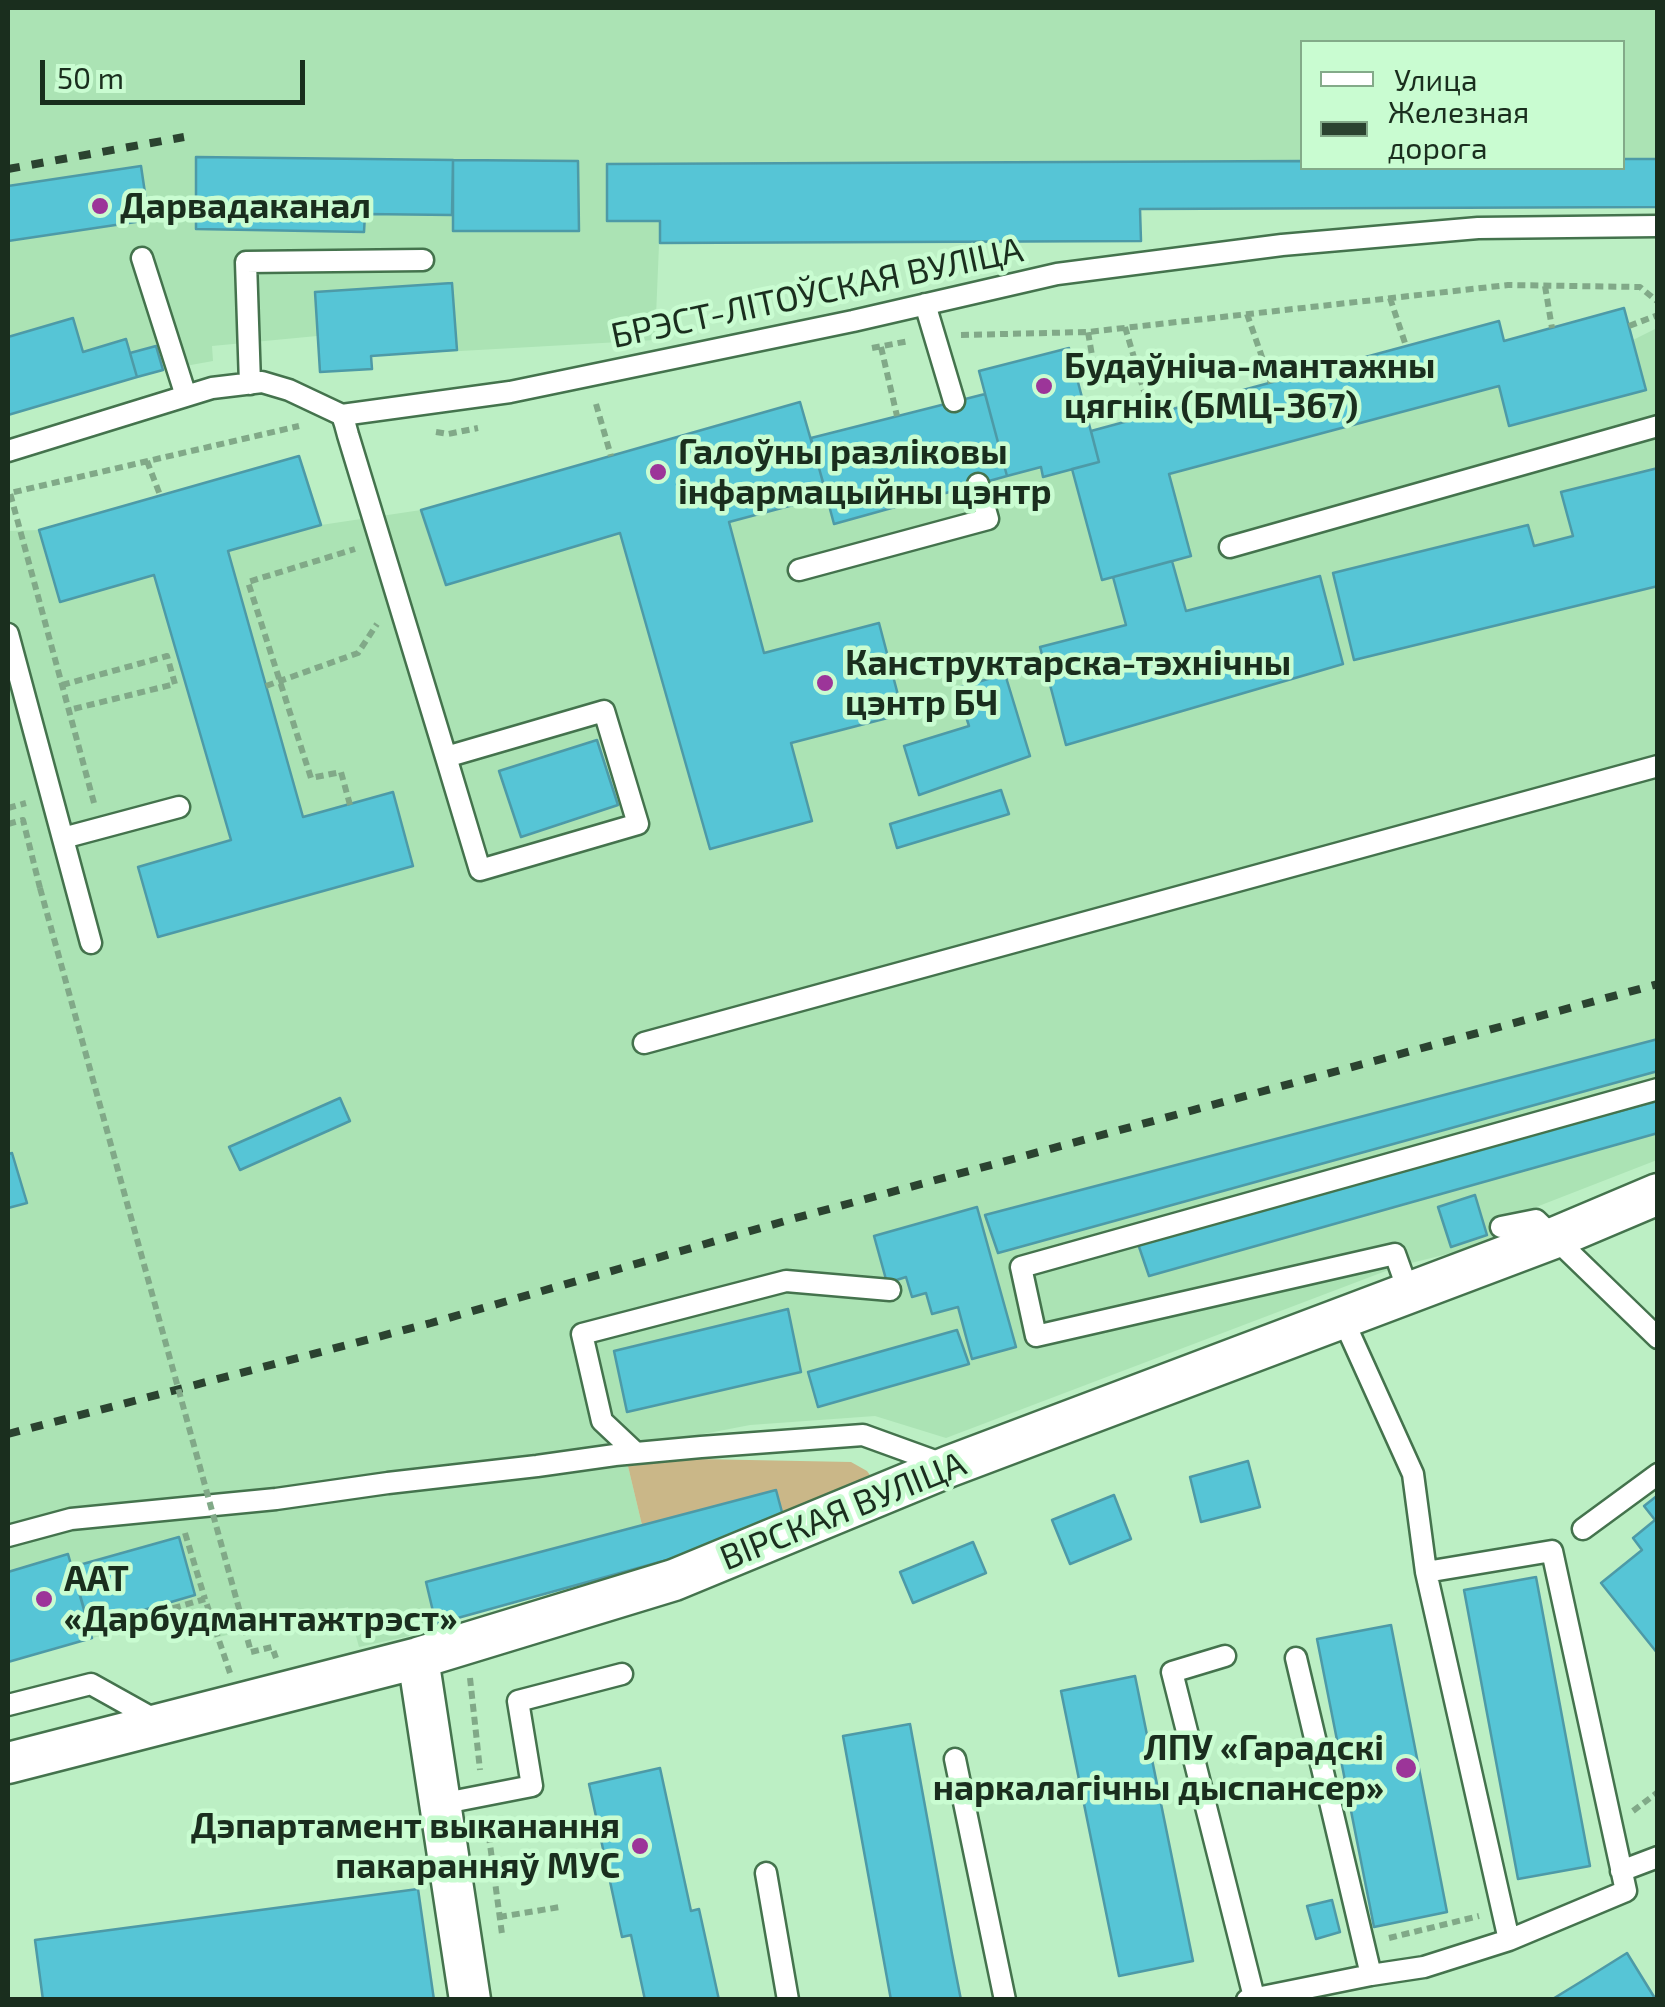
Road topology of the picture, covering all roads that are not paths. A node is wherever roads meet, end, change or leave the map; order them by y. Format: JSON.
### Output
{"nodes":[{"id":1,"x":1658,"y":226,"type":"edge"},
{"id":2,"x":142,"y":258,"type":"dead end"},
{"id":3,"x":423,"y":260,"type":"dead end"},
{"id":4,"x":925,"y":304,"type":"junction"},
{"id":5,"x":250,"y":384,"type":"junction"},
{"id":6,"x":186,"y":396,"type":"junction"},
{"id":7,"x":954,"y":401,"type":"dead end"},
{"id":8,"x":344,"y":419,"type":"junction"},
{"id":9,"x":1658,"y":426,"type":"edge"},
{"id":10,"x":8,"y":451,"type":"edge"},
{"id":11,"x":978,"y":484,"type":"dead end"},
{"id":12,"x":1230,"y":546,"type":"dead end"},
{"id":13,"x":799,"y":570,"type":"dead end"},
{"id":14,"x":8,"y":634,"type":"edge"},
{"id":15,"x":446,"y":758,"type":"junction"},
{"id":16,"x":1658,"y":766,"type":"edge"},
{"id":17,"x":179,"y":807,"type":"dead end"},
{"id":18,"x":63,"y":838,"type":"junction"},
{"id":19,"x":91,"y":944,"type":"dead end"},
{"id":20,"x":644,"y":1043,"type":"dead end"},
{"id":21,"x":1658,"y":1089,"type":"edge"},
{"id":22,"x":1658,"y":1194,"type":"edge"},
{"id":23,"x":1500,"y":1228,"type":"dead end"},
{"id":24,"x":1545,"y":1229,"type":"junction"},
{"id":25,"x":890,"y":1290,"type":"dead end"},
{"id":26,"x":1409,"y":1293,"type":"junction"},
{"id":27,"x":1342,"y":1317,"type":"junction"},
{"id":28,"x":1658,"y":1338,"type":"edge"},
{"id":29,"x":636,"y":1453,"type":"junction"},
{"id":30,"x":950,"y":1466,"type":"junction"},
{"id":31,"x":1658,"y":1474,"type":"edge"},
{"id":32,"x":1583,"y":1529,"type":"dead end"},
{"id":33,"x":8,"y":1536,"type":"edge"},
{"id":34,"x":1426,"y":1572,"type":"junction"},
{"id":35,"x":1226,"y":1656,"type":"dead end"},
{"id":36,"x":418,"y":1658,"type":"junction"},
{"id":37,"x":1296,"y":1658,"type":"dead end"},
{"id":38,"x":622,"y":1674,"type":"dead end"},
{"id":39,"x":8,"y":1706,"type":"edge"},
{"id":40,"x":163,"y":1724,"type":"junction"},
{"id":41,"x":955,"y":1759,"type":"dead end"},
{"id":42,"x":8,"y":1762,"type":"edge"},
{"id":43,"x":440,"y":1804,"type":"junction"},
{"id":44,"x":1658,"y":1858,"type":"edge"},
{"id":45,"x":1622,"y":1871,"type":"junction"},
{"id":46,"x":766,"y":1873,"type":"dead end"},
{"id":47,"x":1508,"y":1940,"type":"junction"},
{"id":48,"x":1371,"y":1976,"type":"junction"},
{"id":49,"x":1250,"y":1998,"type":"edge"},
{"id":50,"x":470,"y":2000,"type":"edge"},
{"id":51,"x":788,"y":2000,"type":"edge"},
{"id":52,"x":1005,"y":2000,"type":"edge"}],
"edges":[{"from":1,"to":4,"type":"lane","name":"БРЭСТ-ЛІТОЎСКАЯ ВУЛІЦА"},
{"from":2,"to":6,"type":"lane"},
{"from":3,"to":5,"type":"lane"},
{"from":4,"to":7,"type":"lane"},
{"from":4,"to":8,"type":"lane","name":"БРЭСТ-ЛІТОЎСКАЯ ВУЛІЦА"},
{"from":5,"to":6,"type":"lane"},
{"from":5,"to":8,"type":"lane"},
{"from":6,"to":10,"type":"lane"},
{"from":8,"to":15,"type":"lane"},
{"from":9,"to":12,"type":"lane"},
{"from":11,"to":13,"type":"lane"},
{"from":14,"to":18,"type":"lane"},
{"from":15,"to":15,"type":"lane"},
{"from":16,"to":20,"type":"lane"},
{"from":17,"to":18,"type":"lane"},
{"from":18,"to":19,"type":"lane"},
{"from":21,"to":26,"type":"lane"},
{"from":22,"to":24,"type":"street","name":"ВІРСКАЯ ВУЛІЦА"},
{"from":23,"to":24,"type":"lane"},
{"from":24,"to":26,"type":"street","name":"ВІРСКАЯ ВУЛІЦА"},
{"from":24,"to":28,"type":"lane"},
{"from":25,"to":29,"type":"lane"},
{"from":26,"to":27,"type":"street","name":"ВІРСКАЯ ВУЛІЦА"},
{"from":27,"to":30,"type":"street","name":"ВІРСКАЯ ВУЛІЦА"},
{"from":27,"to":34,"type":"lane"},
{"from":29,"to":30,"type":"lane"},
{"from":29,"to":33,"type":"lane"},
{"from":30,"to":36,"type":"street","name":"ВІРСКАЯ ВУЛІЦА"},
{"from":31,"to":32,"type":"lane"},
{"from":34,"to":45,"type":"lane"},
{"from":34,"to":47,"type":"lane"},
{"from":35,"to":49,"type":"lane"},
{"from":36,"to":40,"type":"street","name":"ВІРСКАЯ ВУЛІЦА"},
{"from":36,"to":43,"type":"street"},
{"from":37,"to":48,"type":"lane"},
{"from":38,"to":43,"type":"lane"},
{"from":39,"to":40,"type":"lane"},
{"from":40,"to":42,"type":"street","name":"ВІРСКАЯ ВУЛІЦА"},
{"from":41,"to":52,"type":"lane"},
{"from":43,"to":50,"type":"street"},
{"from":44,"to":45,"type":"lane"},
{"from":45,"to":47,"type":"lane"},
{"from":46,"to":51,"type":"lane"},
{"from":47,"to":48,"type":"lane"},
{"from":48,"to":49,"type":"lane"}]}
